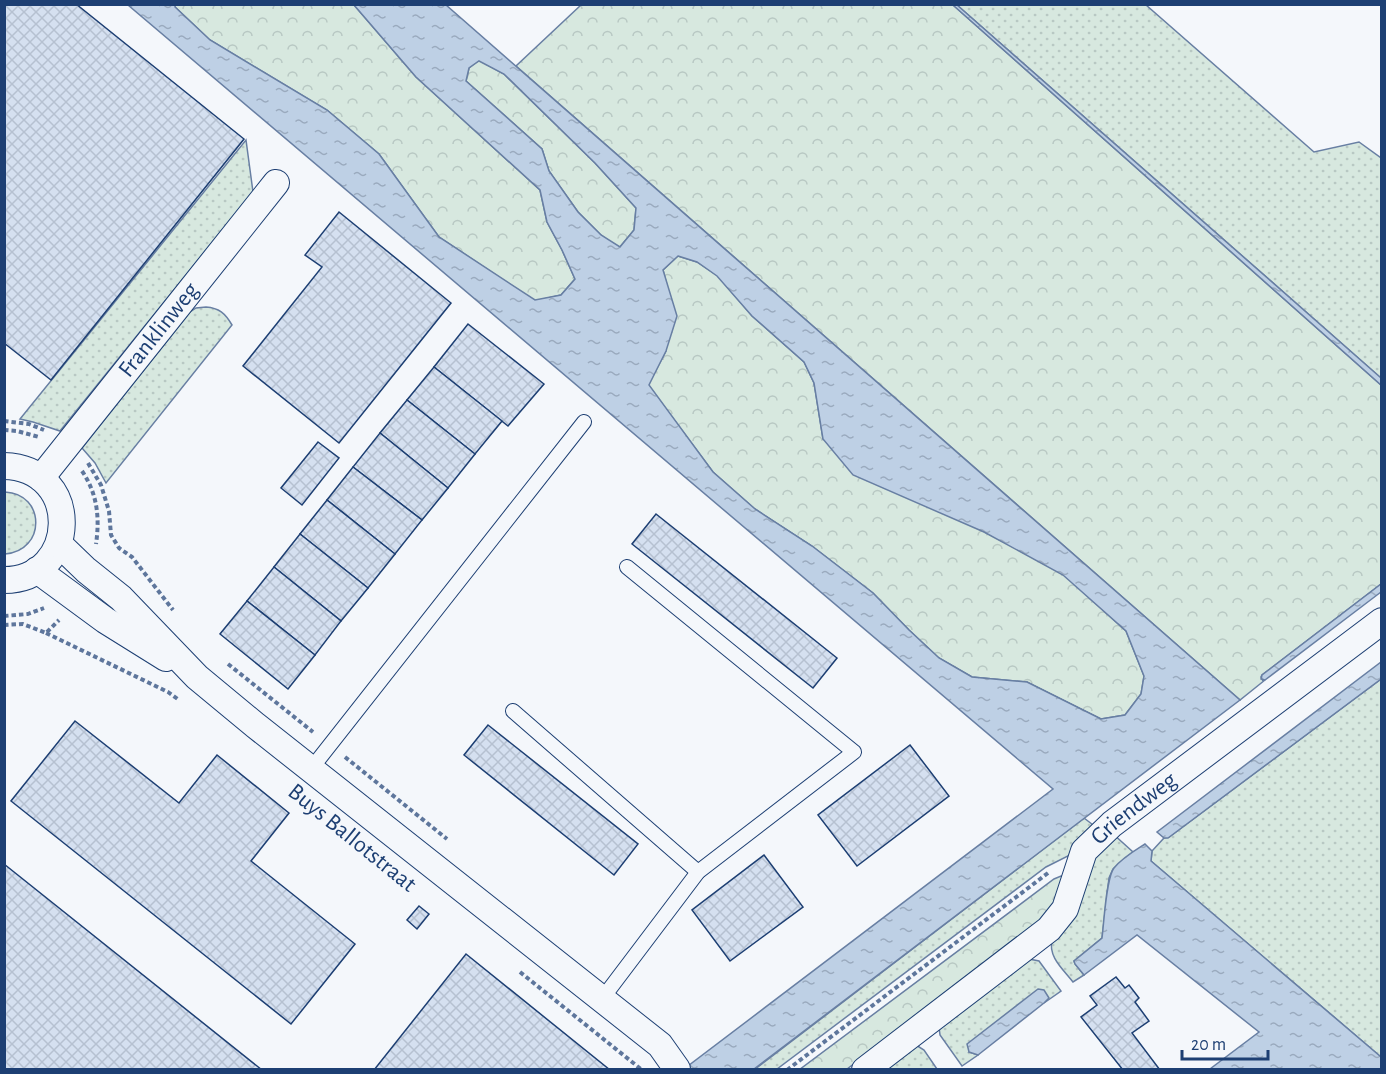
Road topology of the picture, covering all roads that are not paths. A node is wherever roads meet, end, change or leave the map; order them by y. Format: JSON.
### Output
{"nodes":[{"id":1,"x":276,"y":183,"type":"dead end"},
{"id":2,"x":584,"y":422,"type":"dead end"},
{"id":3,"x":4,"y":466,"type":"edge"},
{"id":4,"x":41,"y":478,"type":"junction"},
{"id":5,"x":59,"y":544,"type":"junction"},
{"id":6,"x":627,"y":567,"type":"dead end"},
{"id":7,"x":37,"y":570,"type":"junction"},
{"id":8,"x":4,"y":580,"type":"edge"},
{"id":9,"x":1382,"y":621,"type":"edge"},
{"id":10,"x":197,"y":676,"type":"junction"},
{"id":11,"x":513,"y":711,"type":"dead end"},
{"id":12,"x":311,"y":770,"type":"junction"},
{"id":13,"x":698,"y":872,"type":"junction"},
{"id":14,"x":602,"y":999,"type":"junction"},
{"id":15,"x":678,"y":1069,"type":"edge"},
{"id":16,"x":865,"y":1070,"type":"edge"}],
"edges":[{"from":1,"to":4,"type":"street","name":"Franklinweg"},
{"from":2,"to":12,"type":"lane","name":"Buys Ballotstraat"},
{"from":3,"to":4,"type":"street"},
{"from":4,"to":5,"type":"street"},
{"from":5,"to":7,"type":"street"},
{"from":5,"to":10,"type":"street","name":"Buys Ballotstraat"},
{"from":6,"to":13,"type":"lane"},
{"from":7,"to":8,"type":"street"},
{"from":7,"to":10,"type":"street","name":"Buys Ballotstraat"},
{"from":9,"to":16,"type":"street","name":"Griendweg"},
{"from":10,"to":12,"type":"street","name":"Buys Ballotstraat"},
{"from":11,"to":13,"type":"lane"},
{"from":12,"to":14,"type":"street","name":"Buys Ballotstraat"},
{"from":13,"to":14,"type":"lane"},
{"from":14,"to":15,"type":"street","name":"Buys Ballotstraat"}]}
